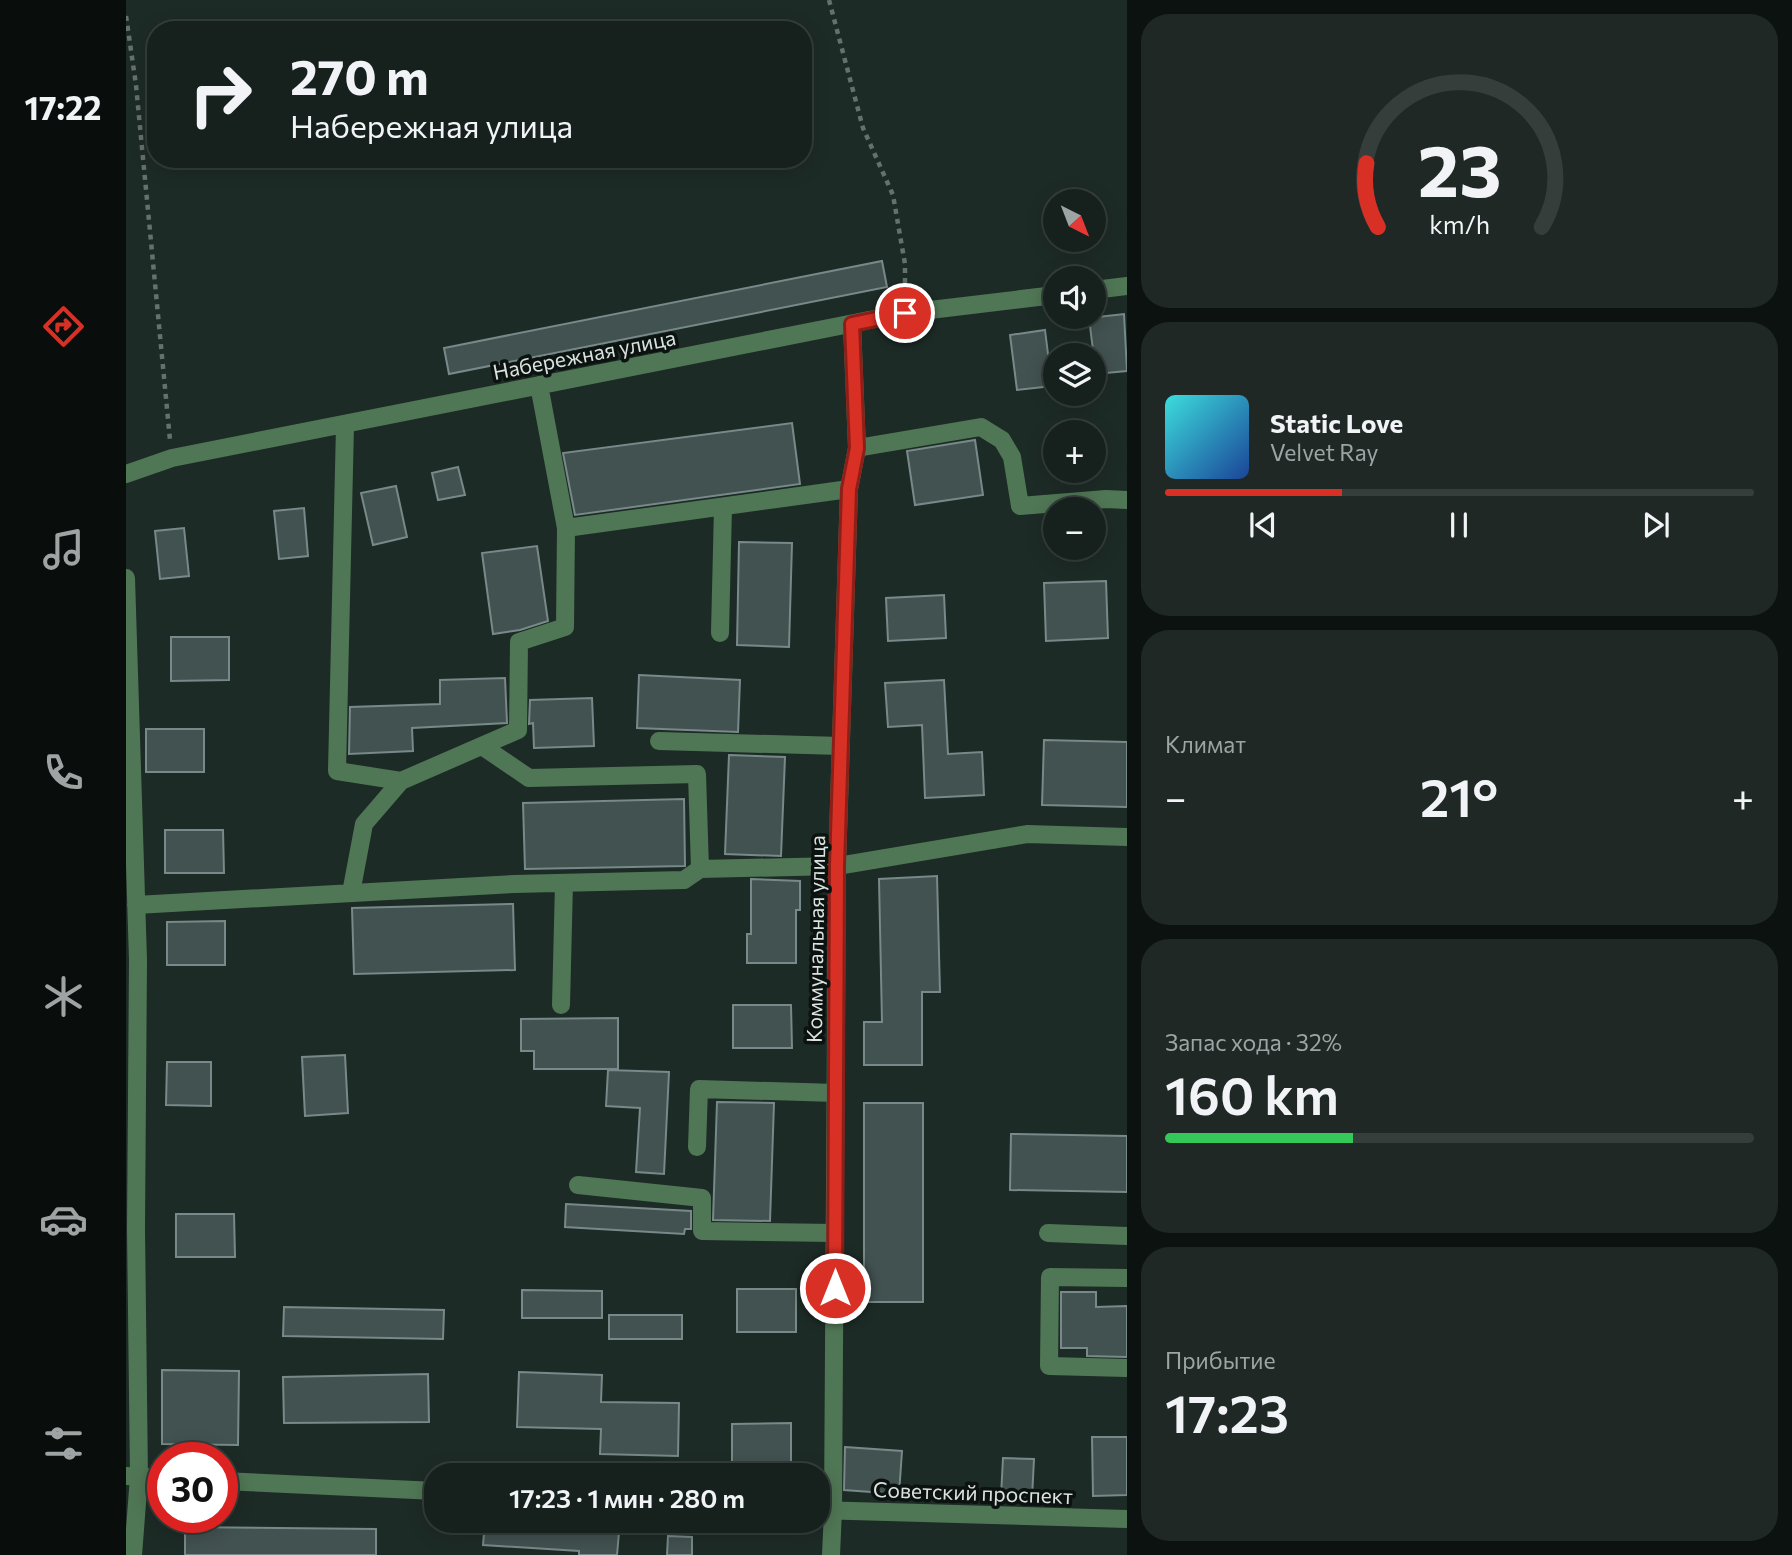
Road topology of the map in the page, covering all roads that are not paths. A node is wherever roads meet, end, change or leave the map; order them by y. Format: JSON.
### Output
{"nodes":[{"id":1,"x":1127,"y":286,"type":"edge"},
{"id":2,"x":1106,"y":289,"type":"edge"},
{"id":3,"x":1043,"y":296,"type":"edge"},
{"id":4,"x":852,"y":324,"type":"junction"},
{"id":5,"x":540,"y":385,"type":"junction"},
{"id":6,"x":345,"y":426,"type":"junction"},
{"id":7,"x":857,"y":448,"type":"junction"},
{"id":8,"x":126,"y":474,"type":"edge"},
{"id":9,"x":849,"y":489,"type":"junction"},
{"id":10,"x":1127,"y":500,"type":"edge"},
{"id":11,"x":723,"y":507,"type":"junction"},
{"id":12,"x":566,"y":528,"type":"junction"},
{"id":13,"x":126,"y":578,"type":"edge"},
{"id":14,"x":720,"y":633,"type":"dead end"},
{"id":15,"x":659,"y":741,"type":"dead end"},
{"id":16,"x":482,"y":746,"type":"junction"},
{"id":17,"x":841,"y":746,"type":"junction"},
{"id":18,"x":401,"y":781,"type":"junction"},
{"id":19,"x":1127,"y":837,"type":"edge"},
{"id":20,"x":837,"y":866,"type":"junction"},
{"id":21,"x":700,"y":869,"type":"junction"},
{"id":22,"x":564,"y":883,"type":"junction"},
{"id":23,"x":351,"y":893,"type":"junction"},
{"id":24,"x":136,"y":905,"type":"junction"},
{"id":25,"x":561,"y":1004,"type":"dead end"},
{"id":26,"x":836,"y":1093,"type":"junction"},
{"id":27,"x":131,"y":1109,"type":"edge"},
{"id":28,"x":697,"y":1147,"type":"dead end"},
{"id":29,"x":578,"y":1185,"type":"dead end"},
{"id":30,"x":835,"y":1233,"type":"junction"},
{"id":31,"x":1048,"y":1233,"type":"dead end"},
{"id":32,"x":1127,"y":1236,"type":"edge"},
{"id":33,"x":1127,"y":1279,"type":"edge"},
{"id":34,"x":1127,"y":1368,"type":"edge"},
{"id":35,"x":827,"y":1463,"type":"edge"},
{"id":36,"x":133,"y":1476,"type":"edge"},
{"id":37,"x":238,"y":1482,"type":"edge"},
{"id":38,"x":424,"y":1490,"type":"edge"},
{"id":39,"x":830,"y":1510,"type":"edge"},
{"id":40,"x":1127,"y":1520,"type":"edge"},
{"id":41,"x":828,"y":1533,"type":"edge"},
{"id":42,"x":133,"y":1555,"type":"edge"},
{"id":43,"x":831,"y":1555,"type":"edge"}],
"edges":[{"from":1,"to":2,"type":"street"},
{"from":3,"to":4,"type":"street","name":"Набережная улица"},
{"from":4,"to":5,"type":"street","name":"Набережная улица"},
{"from":4,"to":7,"type":"street","name":"Коммунальная улица"},
{"from":5,"to":6,"type":"street","name":"Набережная улица"},
{"from":5,"to":12,"type":"street"},
{"from":6,"to":8,"type":"street","name":"Набережная улица"},
{"from":6,"to":18,"type":"street"},
{"from":7,"to":9,"type":"street","name":"Коммунальная улица"},
{"from":7,"to":10,"type":"street"},
{"from":9,"to":11,"type":"street"},
{"from":9,"to":17,"type":"street","name":"Коммунальная улица"},
{"from":11,"to":12,"type":"street"},
{"from":11,"to":14,"type":"street"},
{"from":12,"to":16,"type":"street"},
{"from":13,"to":24,"type":"street"},
{"from":15,"to":17,"type":"street"},
{"from":16,"to":18,"type":"street"},
{"from":16,"to":21,"type":"street"},
{"from":17,"to":20,"type":"street","name":"Коммунальная улица"},
{"from":18,"to":23,"type":"street"},
{"from":19,"to":20,"type":"street"},
{"from":20,"to":21,"type":"street"},
{"from":20,"to":26,"type":"street","name":"Коммунальная улица"},
{"from":21,"to":22,"type":"street"},
{"from":22,"to":23,"type":"street"},
{"from":22,"to":25,"type":"street"},
{"from":23,"to":24,"type":"street"},
{"from":24,"to":27,"type":"street"},
{"from":26,"to":28,"type":"street"},
{"from":26,"to":30,"type":"street","name":"Коммунальная улица"},
{"from":27,"to":36,"type":"street"},
{"from":29,"to":30,"type":"street"},
{"from":30,"to":35,"type":"street","name":"Коммунальная улица"},
{"from":31,"to":32,"type":"street"},
{"from":33,"to":34,"type":"street"},
{"from":36,"to":42,"type":"street"},
{"from":37,"to":38,"type":"street"},
{"from":39,"to":40,"type":"street","name":"Советский проспект"},
{"from":41,"to":43,"type":"street","name":"Коммунальная улица"}]}
